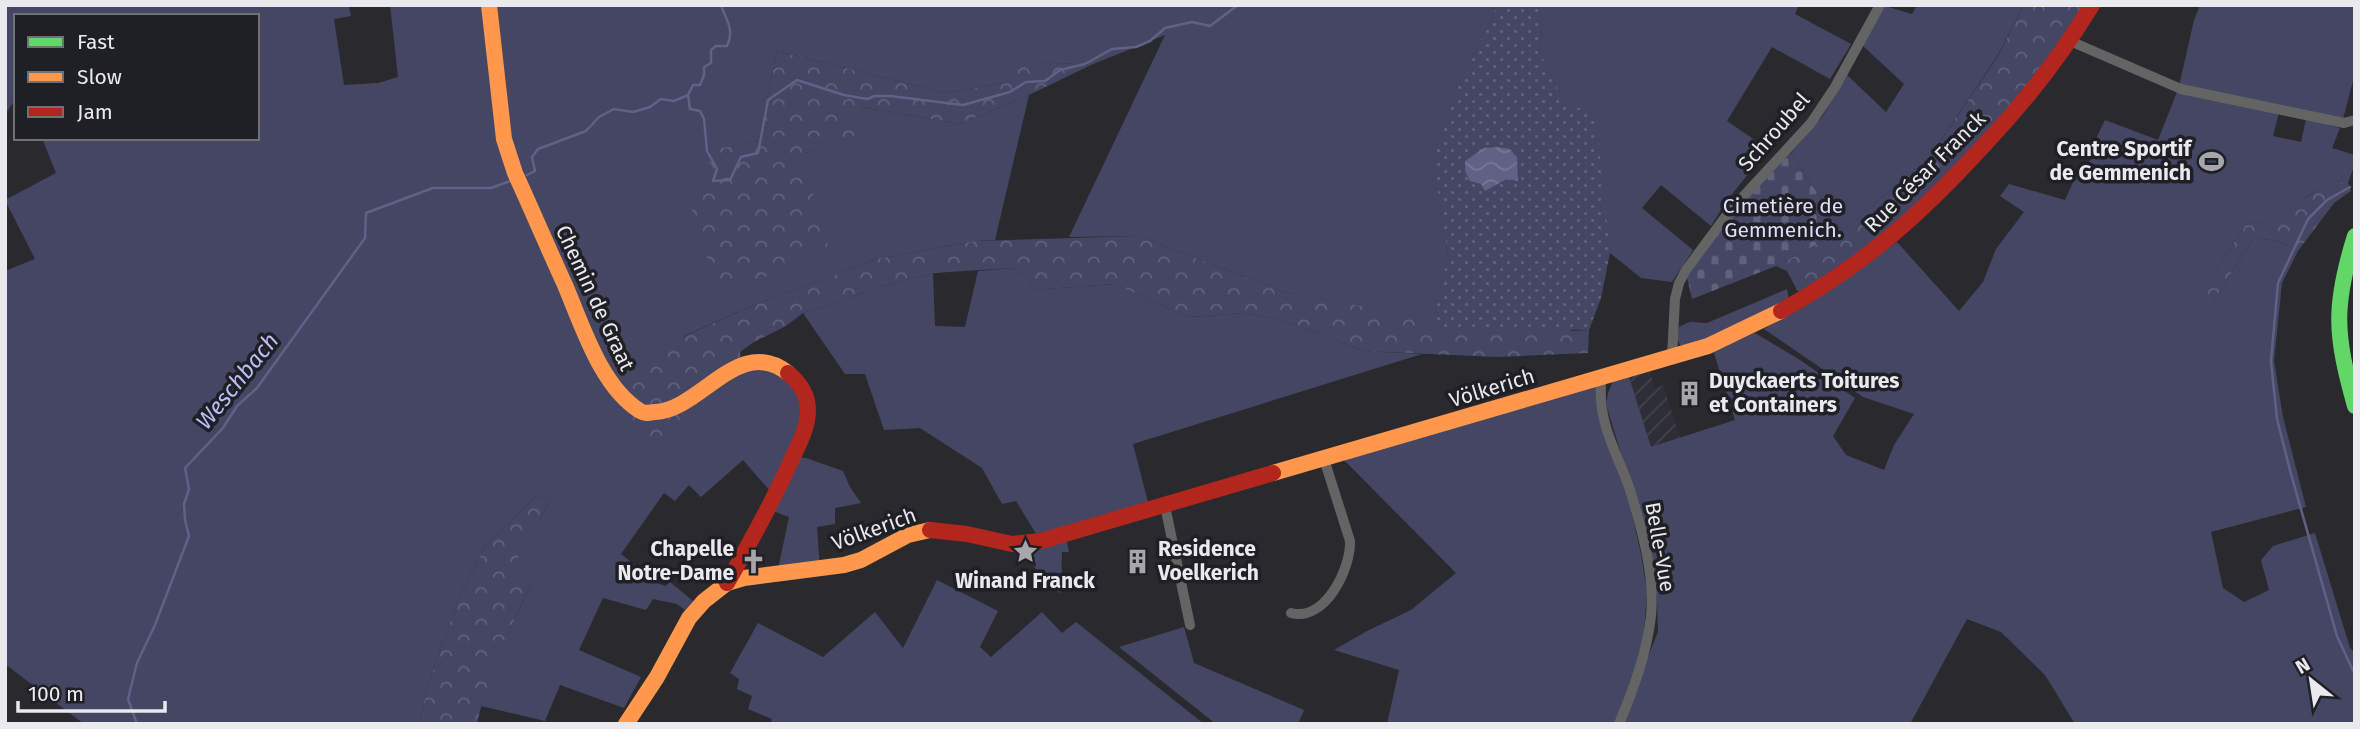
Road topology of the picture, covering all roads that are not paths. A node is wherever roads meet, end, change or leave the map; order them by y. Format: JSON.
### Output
{"nodes":[{"id":1,"x":489,"y":5,"type":"edge"},
{"id":2,"x":1880,"y":5,"type":"edge"},
{"id":3,"x":2092,"y":5,"type":"edge"},
{"id":4,"x":2070,"y":41,"type":"junction"},
{"id":5,"x":2355,"y":120,"type":"edge"},
{"id":6,"x":2355,"y":236,"type":"edge"},
{"id":7,"x":1672,"y":356,"type":"junction"},
{"id":8,"x":1601,"y":377,"type":"junction"},
{"id":9,"x":2355,"y":405,"type":"edge"},
{"id":10,"x":1324,"y":459,"type":"junction"},
{"id":11,"x":1165,"y":506,"type":"junction"},
{"id":12,"x":727,"y":583,"type":"junction"},
{"id":13,"x":1291,"y":613,"type":"dead end"},
{"id":14,"x":1190,"y":625,"type":"dead end"},
{"id":15,"x":626,"y":724,"type":"edge"},
{"id":16,"x":1619,"y":724,"type":"edge"}],
"edges":[{"from":1,"to":12,"type":"main road","name":"Chemin de Graat"},
{"from":2,"to":7,"type":"street","name":"Schroubel"},
{"from":3,"to":4,"type":"main road","name":"Rue César Franck"},
{"from":4,"to":5,"type":"street"},
{"from":4,"to":7,"type":"main road","name":"Rue César Franck"},
{"from":6,"to":9,"type":"main road"},
{"from":7,"to":8,"type":"main road","name":"Völkerich"},
{"from":8,"to":10,"type":"main road","name":"Völkerich"},
{"from":8,"to":16,"type":"street","name":"Belle-Vue"},
{"from":10,"to":11,"type":"main road","name":"Völkerich"},
{"from":10,"to":13,"type":"street"},
{"from":11,"to":12,"type":"main road","name":"Völkerich"},
{"from":11,"to":14,"type":"street"},
{"from":12,"to":15,"type":"main road","name":"Völkerich"}]}
